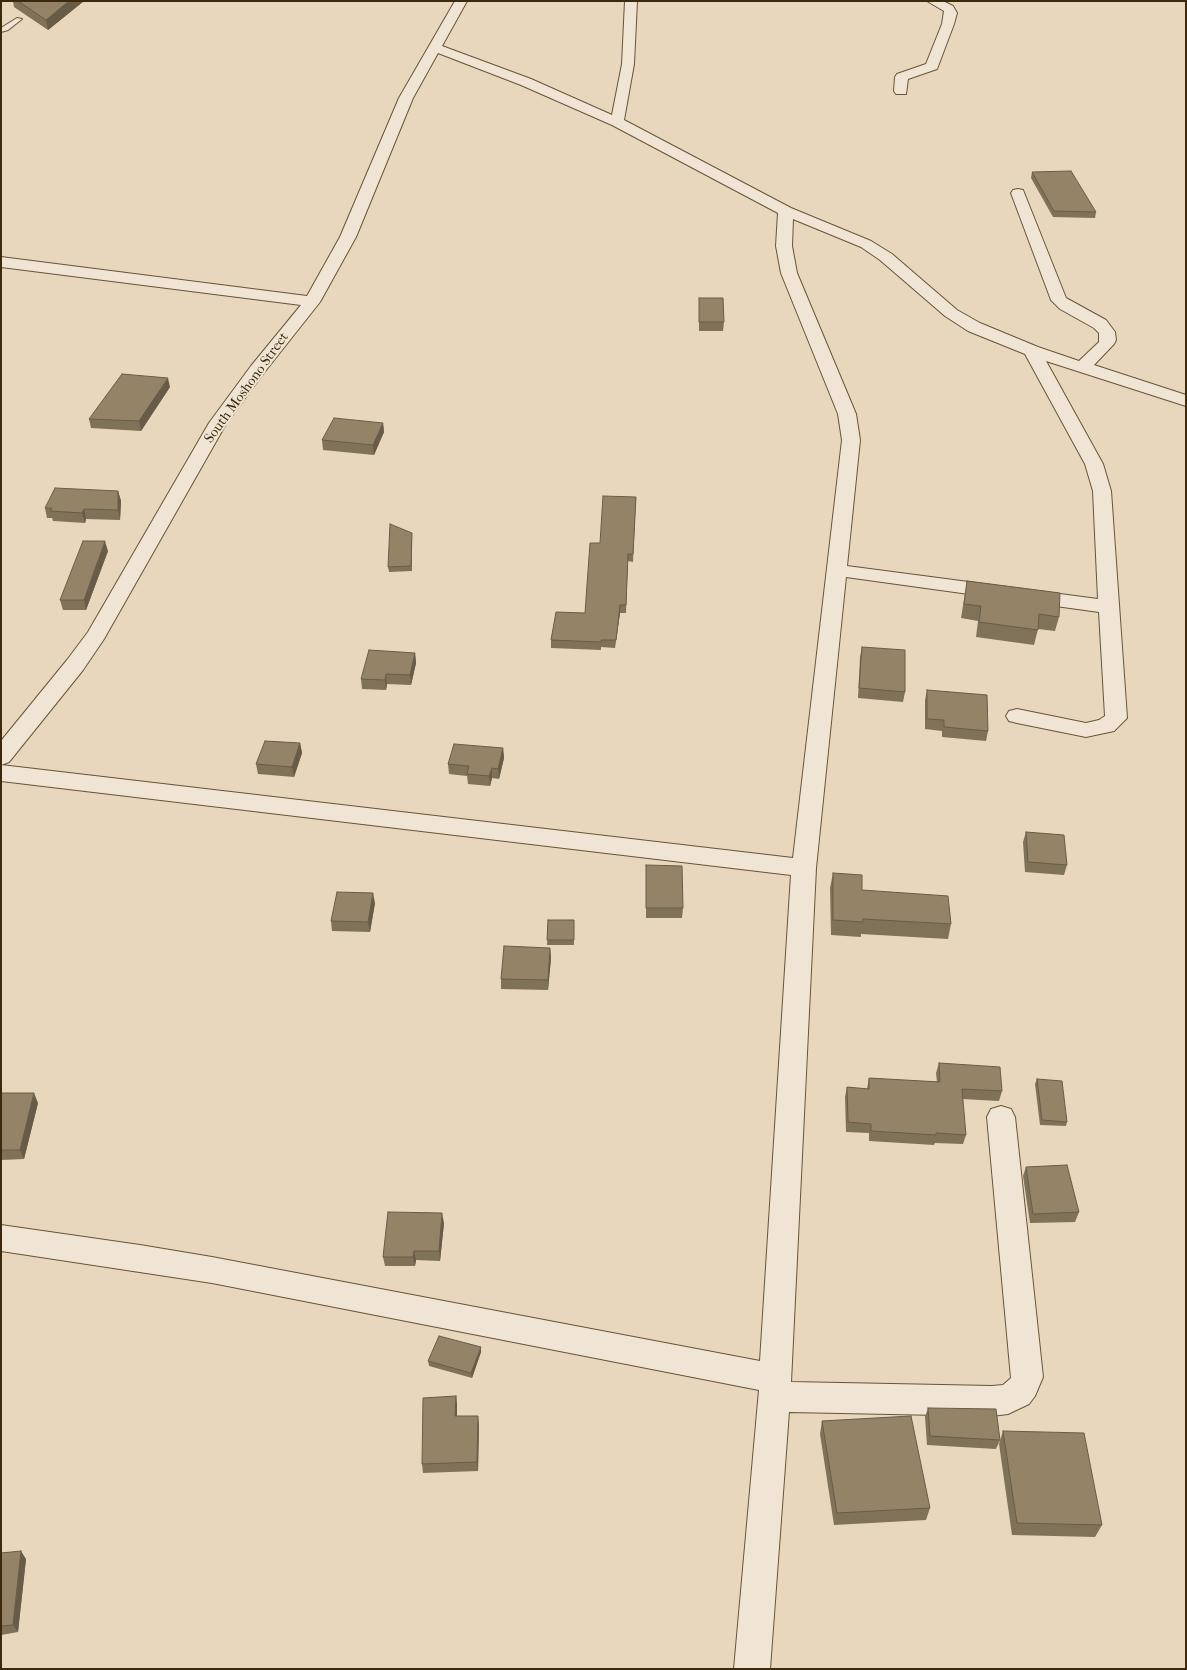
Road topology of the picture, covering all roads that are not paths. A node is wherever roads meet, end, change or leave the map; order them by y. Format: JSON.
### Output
{"nodes":[{"id":1,"x":461,"y":1,"type":"edge"},
{"id":2,"x":631,"y":1,"type":"edge"},
{"id":3,"x":933,"y":1,"type":"edge"},
{"id":4,"x":19,"y":19,"type":"edge"},
{"id":5,"x":1,"y":30,"type":"edge"},
{"id":6,"x":435,"y":48,"type":"junction"},
{"id":7,"x":901,"y":91,"type":"dead end"},
{"id":8,"x":617,"y":122,"type":"junction"},
{"id":9,"x":1018,"y":193,"type":"dead end"},
{"id":10,"x":786,"y":211,"type":"junction"},
{"id":11,"x":1,"y":262,"type":"edge"},
{"id":12,"x":312,"y":302,"type":"junction"},
{"id":13,"x":1032,"y":351,"type":"junction"},
{"id":14,"x":1082,"y":367,"type":"junction"},
{"id":15,"x":1186,"y":401,"type":"edge"},
{"id":16,"x":836,"y":570,"type":"junction"},
{"id":17,"x":1109,"y":607,"type":"junction"},
{"id":18,"x":1017,"y":716,"type":"dead end"},
{"id":19,"x":1,"y":757,"type":"edge"},
{"id":20,"x":1,"y":773,"type":"edge"},
{"id":21,"x":804,"y":868,"type":"junction"},
{"id":22,"x":1001,"y":1117,"type":"dead end"},
{"id":23,"x":1,"y":1238,"type":"edge"},
{"id":24,"x":775,"y":1388,"type":"junction"},
{"id":25,"x":752,"y":1669,"type":"edge"}],
"edges":[{"from":1,"to":6,"type":"street","name":"South Moshono Street"},
{"from":2,"to":8,"type":"street"},
{"from":3,"to":7,"type":"street"},
{"from":4,"to":5,"type":"lane"},
{"from":6,"to":8,"type":"street"},
{"from":6,"to":12,"type":"street","name":"South Moshono Street"},
{"from":8,"to":10,"type":"street"},
{"from":9,"to":14,"type":"street"},
{"from":10,"to":13,"type":"street"},
{"from":10,"to":16,"type":"street"},
{"from":11,"to":12,"type":"street"},
{"from":12,"to":19,"type":"street","name":"South Moshono Street"},
{"from":13,"to":14,"type":"street"},
{"from":13,"to":17,"type":"street"},
{"from":14,"to":15,"type":"street"},
{"from":16,"to":17,"type":"street"},
{"from":16,"to":21,"type":"street"},
{"from":17,"to":18,"type":"street"},
{"from":20,"to":21,"type":"street"},
{"from":21,"to":24,"type":"street"},
{"from":22,"to":24,"type":"street"},
{"from":23,"to":24,"type":"street"},
{"from":24,"to":25,"type":"street"}]}
